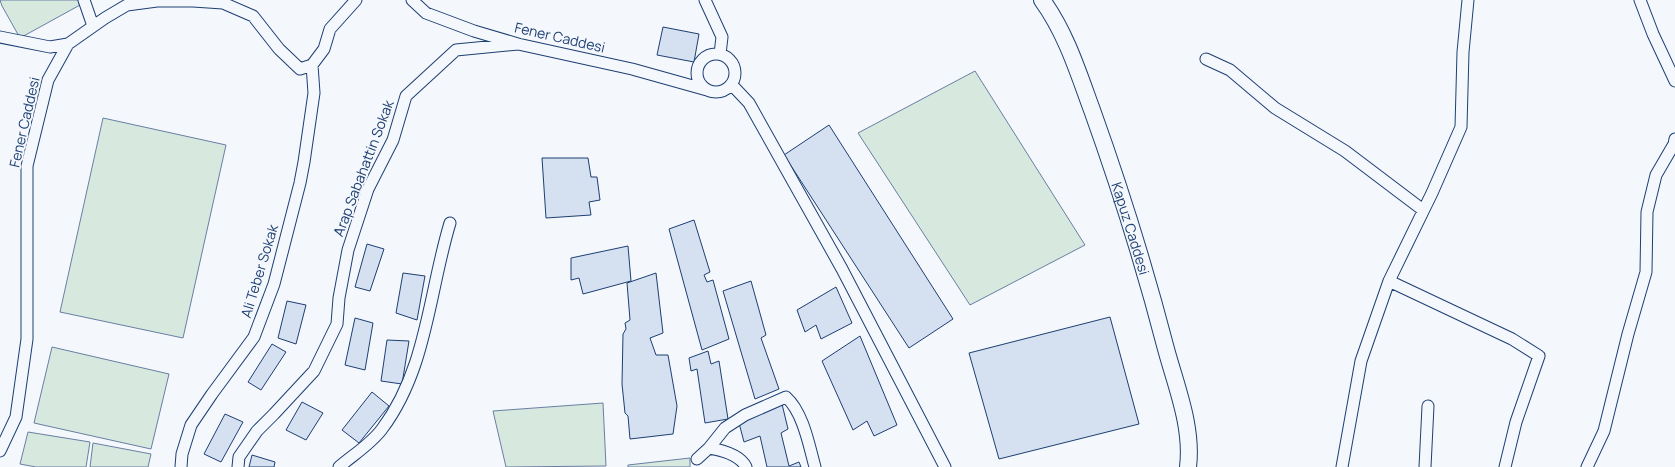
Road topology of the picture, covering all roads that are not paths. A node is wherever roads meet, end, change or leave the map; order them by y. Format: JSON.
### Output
{"nodes":[{"id":1,"x":84,"y":0,"type":"edge"},
{"id":2,"x":356,"y":0,"type":"edge"},
{"id":3,"x":412,"y":0,"type":"edge"},
{"id":4,"x":705,"y":0,"type":"edge"},
{"id":5,"x":1042,"y":0,"type":"edge"},
{"id":6,"x":1468,"y":0,"type":"edge"},
{"id":7,"x":1640,"y":0,"type":"edge"},
{"id":8,"x":93,"y":26,"type":"junction"},
{"id":9,"x":0,"y":37,"type":"edge"},
{"id":10,"x":68,"y":44,"type":"junction"},
{"id":11,"x":518,"y":44,"type":"junction"},
{"id":12,"x":720,"y":54,"type":"junction"},
{"id":13,"x":1206,"y":59,"type":"dead end"},
{"id":14,"x":312,"y":65,"type":"junction"},
{"id":15,"x":1675,"y":81,"type":"edge"},
{"id":16,"x":732,"y":85,"type":"junction"},
{"id":17,"x":707,"y":90,"type":"junction"},
{"id":18,"x":1675,"y":139,"type":"edge"},
{"id":19,"x":1423,"y":210,"type":"junction"},
{"id":20,"x":450,"y":223,"type":"dead end"},
{"id":21,"x":1389,"y":282,"type":"junction"},
{"id":22,"x":1428,"y":406,"type":"dead end"},
{"id":23,"x":709,"y":448,"type":"junction"},
{"id":24,"x":0,"y":451,"type":"edge"},
{"id":25,"x":697,"y":459,"type":"dead end"},
{"id":26,"x":181,"y":467,"type":"edge"},
{"id":27,"x":238,"y":467,"type":"edge"},
{"id":28,"x":339,"y":467,"type":"edge"},
{"id":29,"x":746,"y":467,"type":"edge"},
{"id":30,"x":815,"y":467,"type":"edge"},
{"id":31,"x":945,"y":467,"type":"edge"},
{"id":32,"x":1188,"y":467,"type":"edge"},
{"id":33,"x":1342,"y":467,"type":"edge"},
{"id":34,"x":1425,"y":467,"type":"edge"},
{"id":35,"x":1504,"y":467,"type":"edge"},
{"id":36,"x":1587,"y":467,"type":"edge"}],
"edges":[{"from":1,"to":8,"type":"street"},
{"from":2,"to":14,"type":"street"},
{"from":3,"to":11,"type":"street","name":"Fener Caddesi"},
{"from":4,"to":12,"type":"street"},
{"from":5,"to":32,"type":"main road","name":"Kapuz Caddesi"},
{"from":6,"to":19,"type":"street"},
{"from":7,"to":15,"type":"street"},
{"from":8,"to":10,"type":"street","name":"Fener Caddesi"},
{"from":8,"to":14,"type":"street","name":"Fener Caddesi"},
{"from":9,"to":10,"type":"street"},
{"from":10,"to":24,"type":"street","name":"Fener Caddesi"},
{"from":11,"to":17,"type":"street","name":"Fener Caddesi"},
{"from":11,"to":27,"type":"street","name":"Arap Sabahattin Sokak"},
{"from":12,"to":16,"type":"street"},
{"from":12,"to":17,"type":"street"},
{"from":13,"to":19,"type":"street"},
{"from":14,"to":26,"type":"street","name":"Ali Teber Sokak"},
{"from":16,"to":17,"type":"street"},
{"from":16,"to":31,"type":"street"},
{"from":18,"to":36,"type":"street"},
{"from":19,"to":21,"type":"street"},
{"from":20,"to":28,"type":"street"},
{"from":21,"to":33,"type":"street"},
{"from":21,"to":35,"type":"street"},
{"from":22,"to":34,"type":"street"},
{"from":23,"to":25,"type":"street"},
{"from":23,"to":29,"type":"street"},
{"from":23,"to":30,"type":"street"}]}
